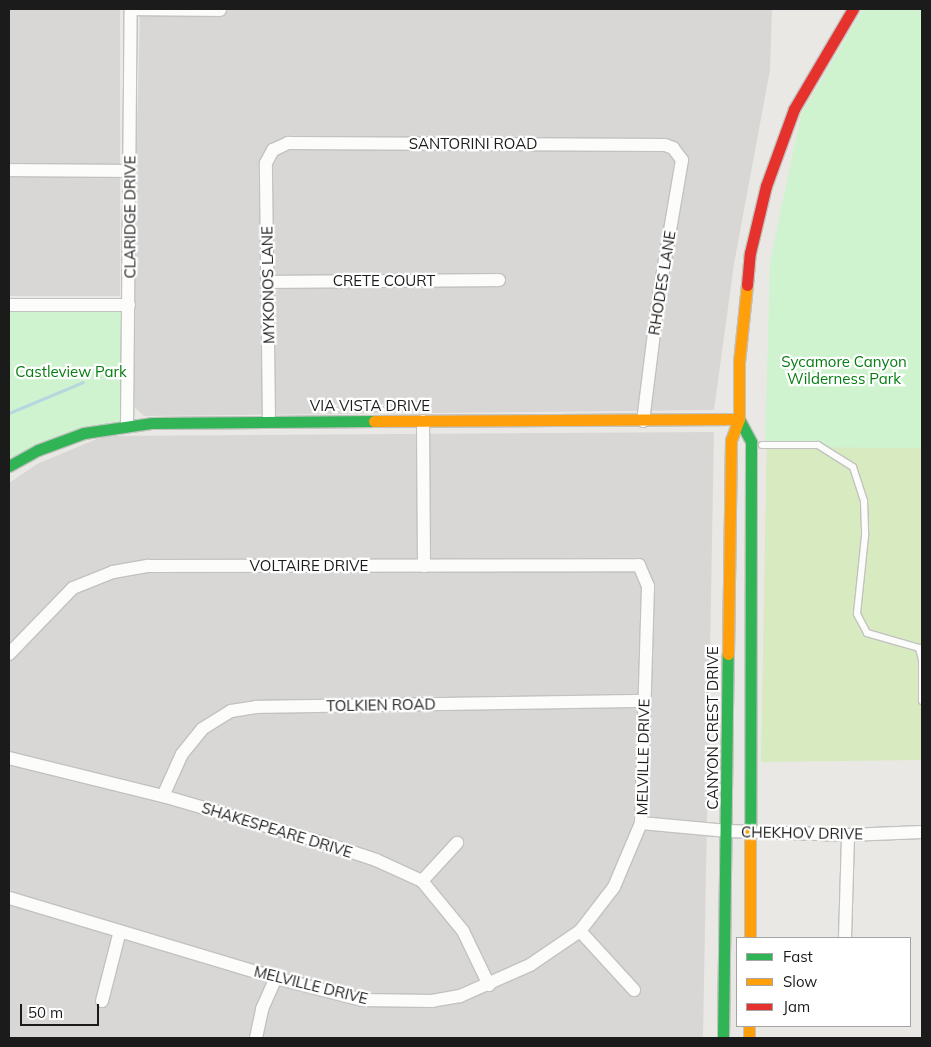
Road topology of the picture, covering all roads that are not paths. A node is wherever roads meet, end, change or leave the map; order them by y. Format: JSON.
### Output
{"nodes":[{"id":1,"x":131,"y":9,"type":"edge"},
{"id":2,"x":853,"y":9,"type":"edge"},
{"id":3,"x":220,"y":10,"type":"dead end"},
{"id":4,"x":673,"y":148,"type":"joint"},
{"id":5,"x":274,"y":150,"type":"joint"},
{"id":6,"x":9,"y":170,"type":"edge"},
{"id":7,"x":130,"y":171,"type":"junction"},
{"id":8,"x":499,"y":280,"type":"dead end"},
{"id":9,"x":269,"y":282,"type":"junction"},
{"id":10,"x":9,"y":305,"type":"edge"},
{"id":11,"x":129,"y":305,"type":"junction"},
{"id":12,"x":739,"y":419,"type":"junction"},
{"id":13,"x":424,"y":421,"type":"junction"},
{"id":14,"x":643,"y":421,"type":"junction"},
{"id":15,"x":269,"y":422,"type":"junction"},
{"id":16,"x":127,"y":426,"type":"junction"},
{"id":17,"x":762,"y":445,"type":"dead end"},
{"id":18,"x":9,"y":466,"type":"edge"},
{"id":19,"x":639,"y":564,"type":"joint"},
{"id":20,"x":424,"y":566,"type":"junction"},
{"id":21,"x":9,"y":654,"type":"edge"},
{"id":22,"x":922,"y":660,"type":"edge"},
{"id":23,"x":644,"y":701,"type":"junction"},
{"id":24,"x":922,"y":701,"type":"edge"},
{"id":25,"x":9,"y":758,"type":"edge"},
{"id":26,"x":163,"y":796,"type":"junction"},
{"id":27,"x":641,"y":823,"type":"junction"},
{"id":28,"x":728,"y":830,"type":"junction"},
{"id":29,"x":751,"y":831,"type":"junction"},
{"id":30,"x":922,"y":832,"type":"edge"},
{"id":31,"x":848,"y":835,"type":"junction"},
{"id":32,"x":457,"y":843,"type":"dead end"},
{"id":33,"x":422,"y":881,"type":"junction"},
{"id":34,"x":9,"y":898,"type":"edge"},
{"id":35,"x":120,"y":931,"type":"junction"},
{"id":36,"x":580,"y":931,"type":"junction"},
{"id":37,"x":750,"y":937,"type":"edge"},
{"id":38,"x":845,"y":937,"type":"edge"},
{"id":39,"x":276,"y":978,"type":"junction"},
{"id":40,"x":489,"y":985,"type":"junction"},
{"id":41,"x":634,"y":990,"type":"dead end"},
{"id":42,"x":102,"y":1001,"type":"dead end"},
{"id":43,"x":256,"y":1038,"type":"edge"},
{"id":44,"x":723,"y":1038,"type":"edge"}],
"edges":[{"from":1,"to":3,"type":"street"},
{"from":1,"to":7,"type":"street","name":"CLARIDGE DRIVE"},
{"from":2,"to":12,"type":"main road","name":"CANYON CREST DRIVE"},
{"from":4,"to":5,"type":"street","name":"SANTORINI ROAD"},
{"from":4,"to":14,"type":"street","name":"RHODES LANE"},
{"from":5,"to":9,"type":"street","name":"MYKONOS LANE"},
{"from":6,"to":7,"type":"street"},
{"from":7,"to":11,"type":"street","name":"CLARIDGE DRIVE"},
{"from":8,"to":9,"type":"street","name":"CRETE COURT"},
{"from":9,"to":15,"type":"street","name":"MYKONOS LANE"},
{"from":10,"to":11,"type":"street"},
{"from":11,"to":16,"type":"street","name":"CLARIDGE DRIVE"},
{"from":12,"to":14,"type":"main road","name":"VIA VISTA DRIVE"},
{"from":12,"to":28,"type":"main road","name":"CANYON CREST DRIVE"},
{"from":12,"to":29,"type":"main road","name":"CANYON CREST DRIVE"},
{"from":13,"to":14,"type":"main road","name":"VIA VISTA DRIVE"},
{"from":13,"to":15,"type":"main road","name":"VIA VISTA DRIVE"},
{"from":13,"to":20,"type":"street"},
{"from":15,"to":16,"type":"main road","name":"VIA VISTA DRIVE"},
{"from":16,"to":18,"type":"main road","name":"VIA VISTA DRIVE"},
{"from":17,"to":22,"type":"lane"},
{"from":19,"to":20,"type":"street","name":"VOLTAIRE DRIVE"},
{"from":19,"to":23,"type":"street","name":"MELVILLE DRIVE"},
{"from":20,"to":21,"type":"street","name":"VOLTAIRE DRIVE"},
{"from":22,"to":24,"type":"lane"},
{"from":23,"to":26,"type":"street","name":"TOLKIEN ROAD"},
{"from":23,"to":27,"type":"street","name":"MELVILLE DRIVE"},
{"from":25,"to":26,"type":"street","name":"SHAKESPEARE DRIVE"},
{"from":26,"to":33,"type":"street","name":"SHAKESPEARE DRIVE"},
{"from":27,"to":28,"type":"street","name":"CHEKHOV DRIVE"},
{"from":27,"to":36,"type":"street","name":"MELVILLE DRIVE"},
{"from":28,"to":29,"type":"street","name":"CHEKHOV DRIVE"},
{"from":28,"to":44,"type":"main road","name":"CANYON CREST DRIVE"},
{"from":29,"to":31,"type":"street","name":"CHEKHOV DRIVE"},
{"from":29,"to":37,"type":"main road","name":"CANYON CREST DRIVE"},
{"from":30,"to":31,"type":"street","name":"CHEKHOV DRIVE"},
{"from":31,"to":38,"type":"street"},
{"from":32,"to":33,"type":"street"},
{"from":33,"to":40,"type":"street","name":"SHAKESPEARE DRIVE"},
{"from":34,"to":35,"type":"street","name":"MELVILLE DRIVE"},
{"from":35,"to":39,"type":"street","name":"MELVILLE DRIVE"},
{"from":35,"to":42,"type":"street"},
{"from":36,"to":40,"type":"street","name":"MELVILLE DRIVE"},
{"from":36,"to":41,"type":"street"},
{"from":39,"to":40,"type":"street","name":"MELVILLE DRIVE"},
{"from":39,"to":43,"type":"street"}]}
